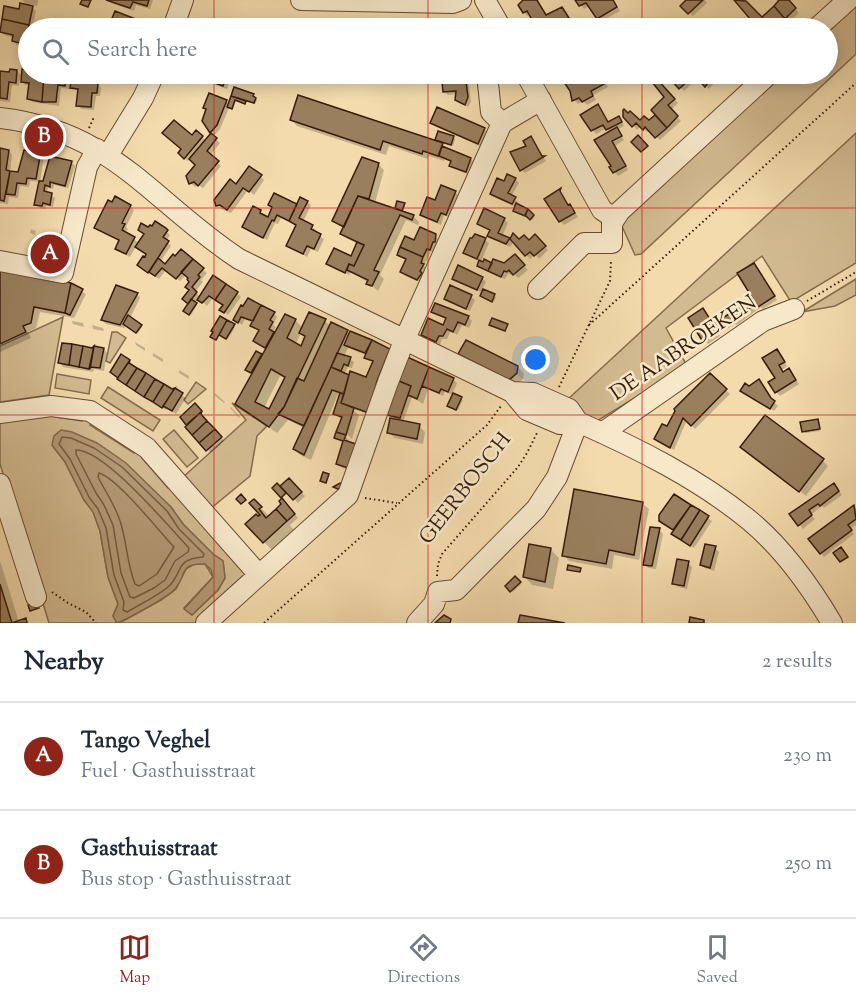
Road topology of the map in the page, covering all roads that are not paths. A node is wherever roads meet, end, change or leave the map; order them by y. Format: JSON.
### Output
{"nodes":[{"id":1,"x":183,"y":0,"type":"edge"},
{"id":2,"x":301,"y":0,"type":"edge"},
{"id":3,"x":461,"y":0,"type":"edge"},
{"id":4,"x":485,"y":0,"type":"edge"},
{"id":5,"x":848,"y":0,"type":"edge"},
{"id":6,"x":177,"y":18,"type":"edge"},
{"id":7,"x":495,"y":18,"type":"edge"},
{"id":8,"x":828,"y":18,"type":"edge"},
{"id":9,"x":149,"y":84,"type":"edge"},
{"id":10,"x":488,"y":84,"type":"edge"},
{"id":11,"x":533,"y":84,"type":"edge"},
{"id":12,"x":758,"y":84,"type":"edge"},
{"id":13,"x":548,"y":107,"type":"junction"},
{"id":14,"x":0,"y":118,"type":"edge"},
{"id":15,"x":502,"y":123,"type":"junction"},
{"id":16,"x":103,"y":152,"type":"junction"},
{"id":17,"x":614,"y":218,"type":"junction"},
{"id":18,"x":0,"y":261,"type":"edge"},
{"id":19,"x":538,"y":289,"type":"dead end"},
{"id":20,"x":794,"y":309,"type":"road end"},
{"id":21,"x":404,"y":341,"type":"junction"},
{"id":22,"x":0,"y":413,"type":"edge"},
{"id":23,"x":578,"y":422,"type":"junction"},
{"id":24,"x":602,"y":433,"type":"junction"},
{"id":25,"x":0,"y":484,"type":"edge"},
{"id":26,"x":259,"y":575,"type":"junction"},
{"id":27,"x":34,"y":591,"type":"road end"},
{"id":28,"x":206,"y":623,"type":"edge"},
{"id":29,"x":417,"y":623,"type":"edge"},
{"id":30,"x":832,"y":623,"type":"edge"}],
"edges":[{"from":1,"to":6,"type":"street"},
{"from":2,"to":3,"type":"street"},
{"from":4,"to":7,"type":"street"},
{"from":5,"to":8,"type":"street"},
{"from":9,"to":16,"type":"street"},
{"from":10,"to":15,"type":"street"},
{"from":11,"to":13,"type":"street"},
{"from":12,"to":17,"type":"street"},
{"from":13,"to":15,"type":"street"},
{"from":13,"to":17,"type":"street"},
{"from":14,"to":16,"type":"street"},
{"from":15,"to":21,"type":"street"},
{"from":16,"to":18,"type":"street"},
{"from":16,"to":21,"type":"street"},
{"from":17,"to":19,"type":"street"},
{"from":20,"to":24,"type":"street","name":"DE AABROEKEN"},
{"from":21,"to":23,"type":"street"},
{"from":21,"to":26,"type":"street"},
{"from":22,"to":26,"type":"street"},
{"from":23,"to":24,"type":"street"},
{"from":23,"to":29,"type":"street"},
{"from":24,"to":30,"type":"street"},
{"from":25,"to":27,"type":"street"},
{"from":26,"to":28,"type":"street"}]}
